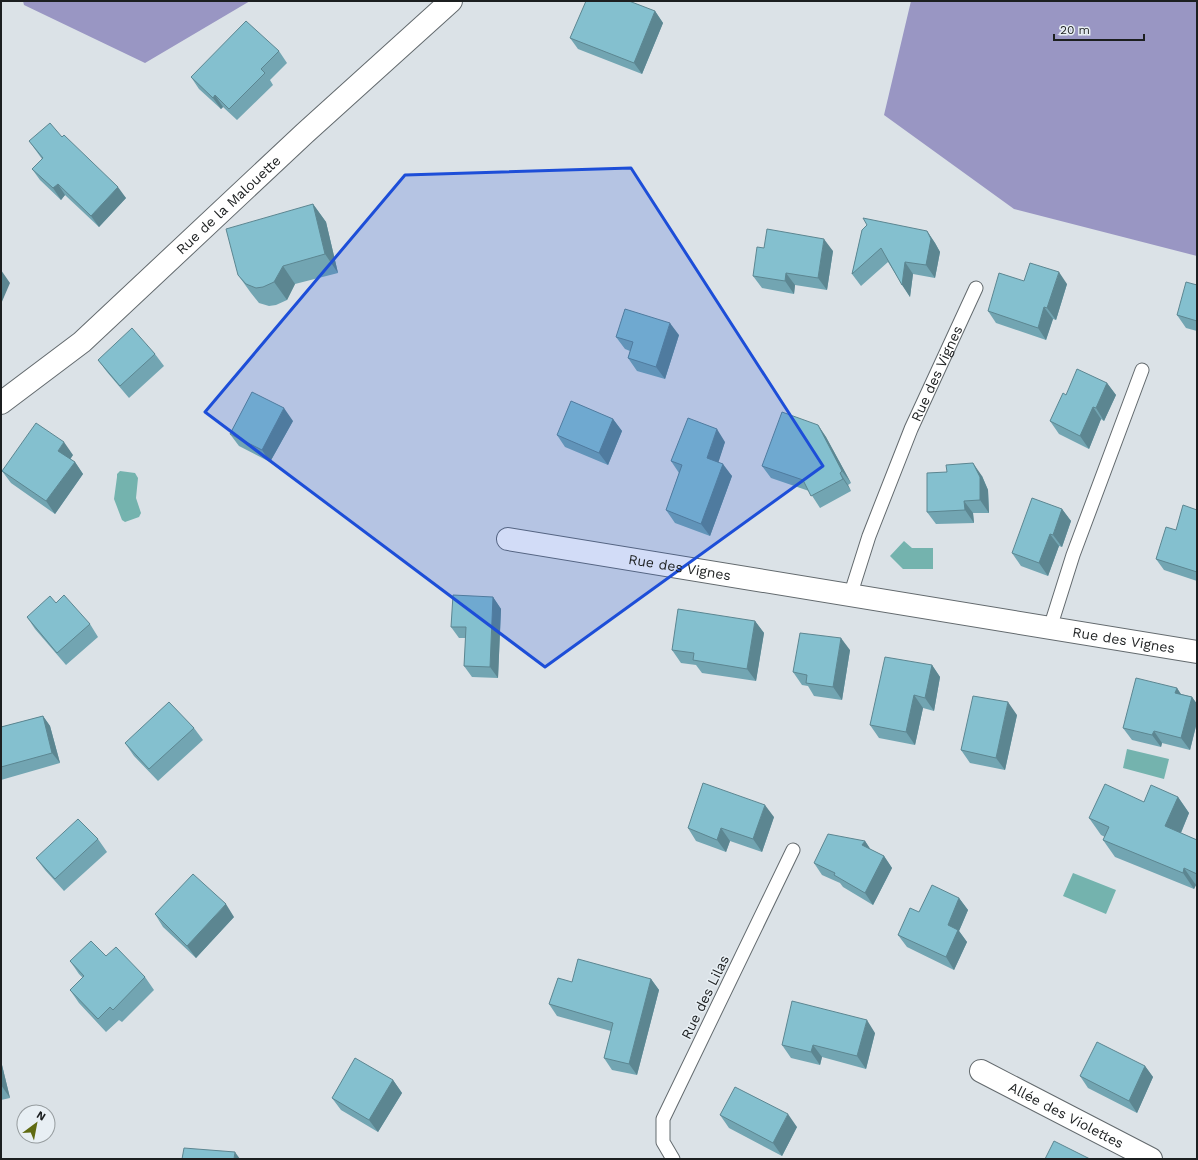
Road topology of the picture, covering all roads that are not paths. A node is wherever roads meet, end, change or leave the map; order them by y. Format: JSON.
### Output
{"nodes":[{"id":1,"x":451,"y":1,"type":"edge"},
{"id":2,"x":976,"y":288,"type":"dead end"},
{"id":3,"x":1142,"y":370,"type":"dead end"},
{"id":4,"x":1,"y":403,"type":"edge"},
{"id":5,"x":508,"y":539,"type":"dead end"},
{"id":6,"x":850,"y":596,"type":"junction"},
{"id":7,"x":1050,"y":628,"type":"junction"},
{"id":8,"x":1197,"y":652,"type":"edge"},
{"id":9,"x":793,"y":850,"type":"dead end"},
{"id":10,"x":981,"y":1071,"type":"dead end"},
{"id":11,"x":674,"y":1159,"type":"edge"},
{"id":12,"x":1151,"y":1159,"type":"edge"}],
"edges":[{"from":1,"to":4,"type":"street","name":"Rue de la Malouette"},
{"from":2,"to":6,"type":"lane","name":"Rue des Vignes"},
{"from":3,"to":7,"type":"lane","name":"Rue des Vignes"},
{"from":5,"to":6,"type":"street","name":"Rue des Vignes"},
{"from":6,"to":7,"type":"street","name":"Rue des Vignes"},
{"from":7,"to":8,"type":"street","name":"Rue des Vignes"},
{"from":9,"to":11,"type":"lane","name":"Rue des Lilas"},
{"from":10,"to":12,"type":"street","name":"Allée des Violettes"}]}
